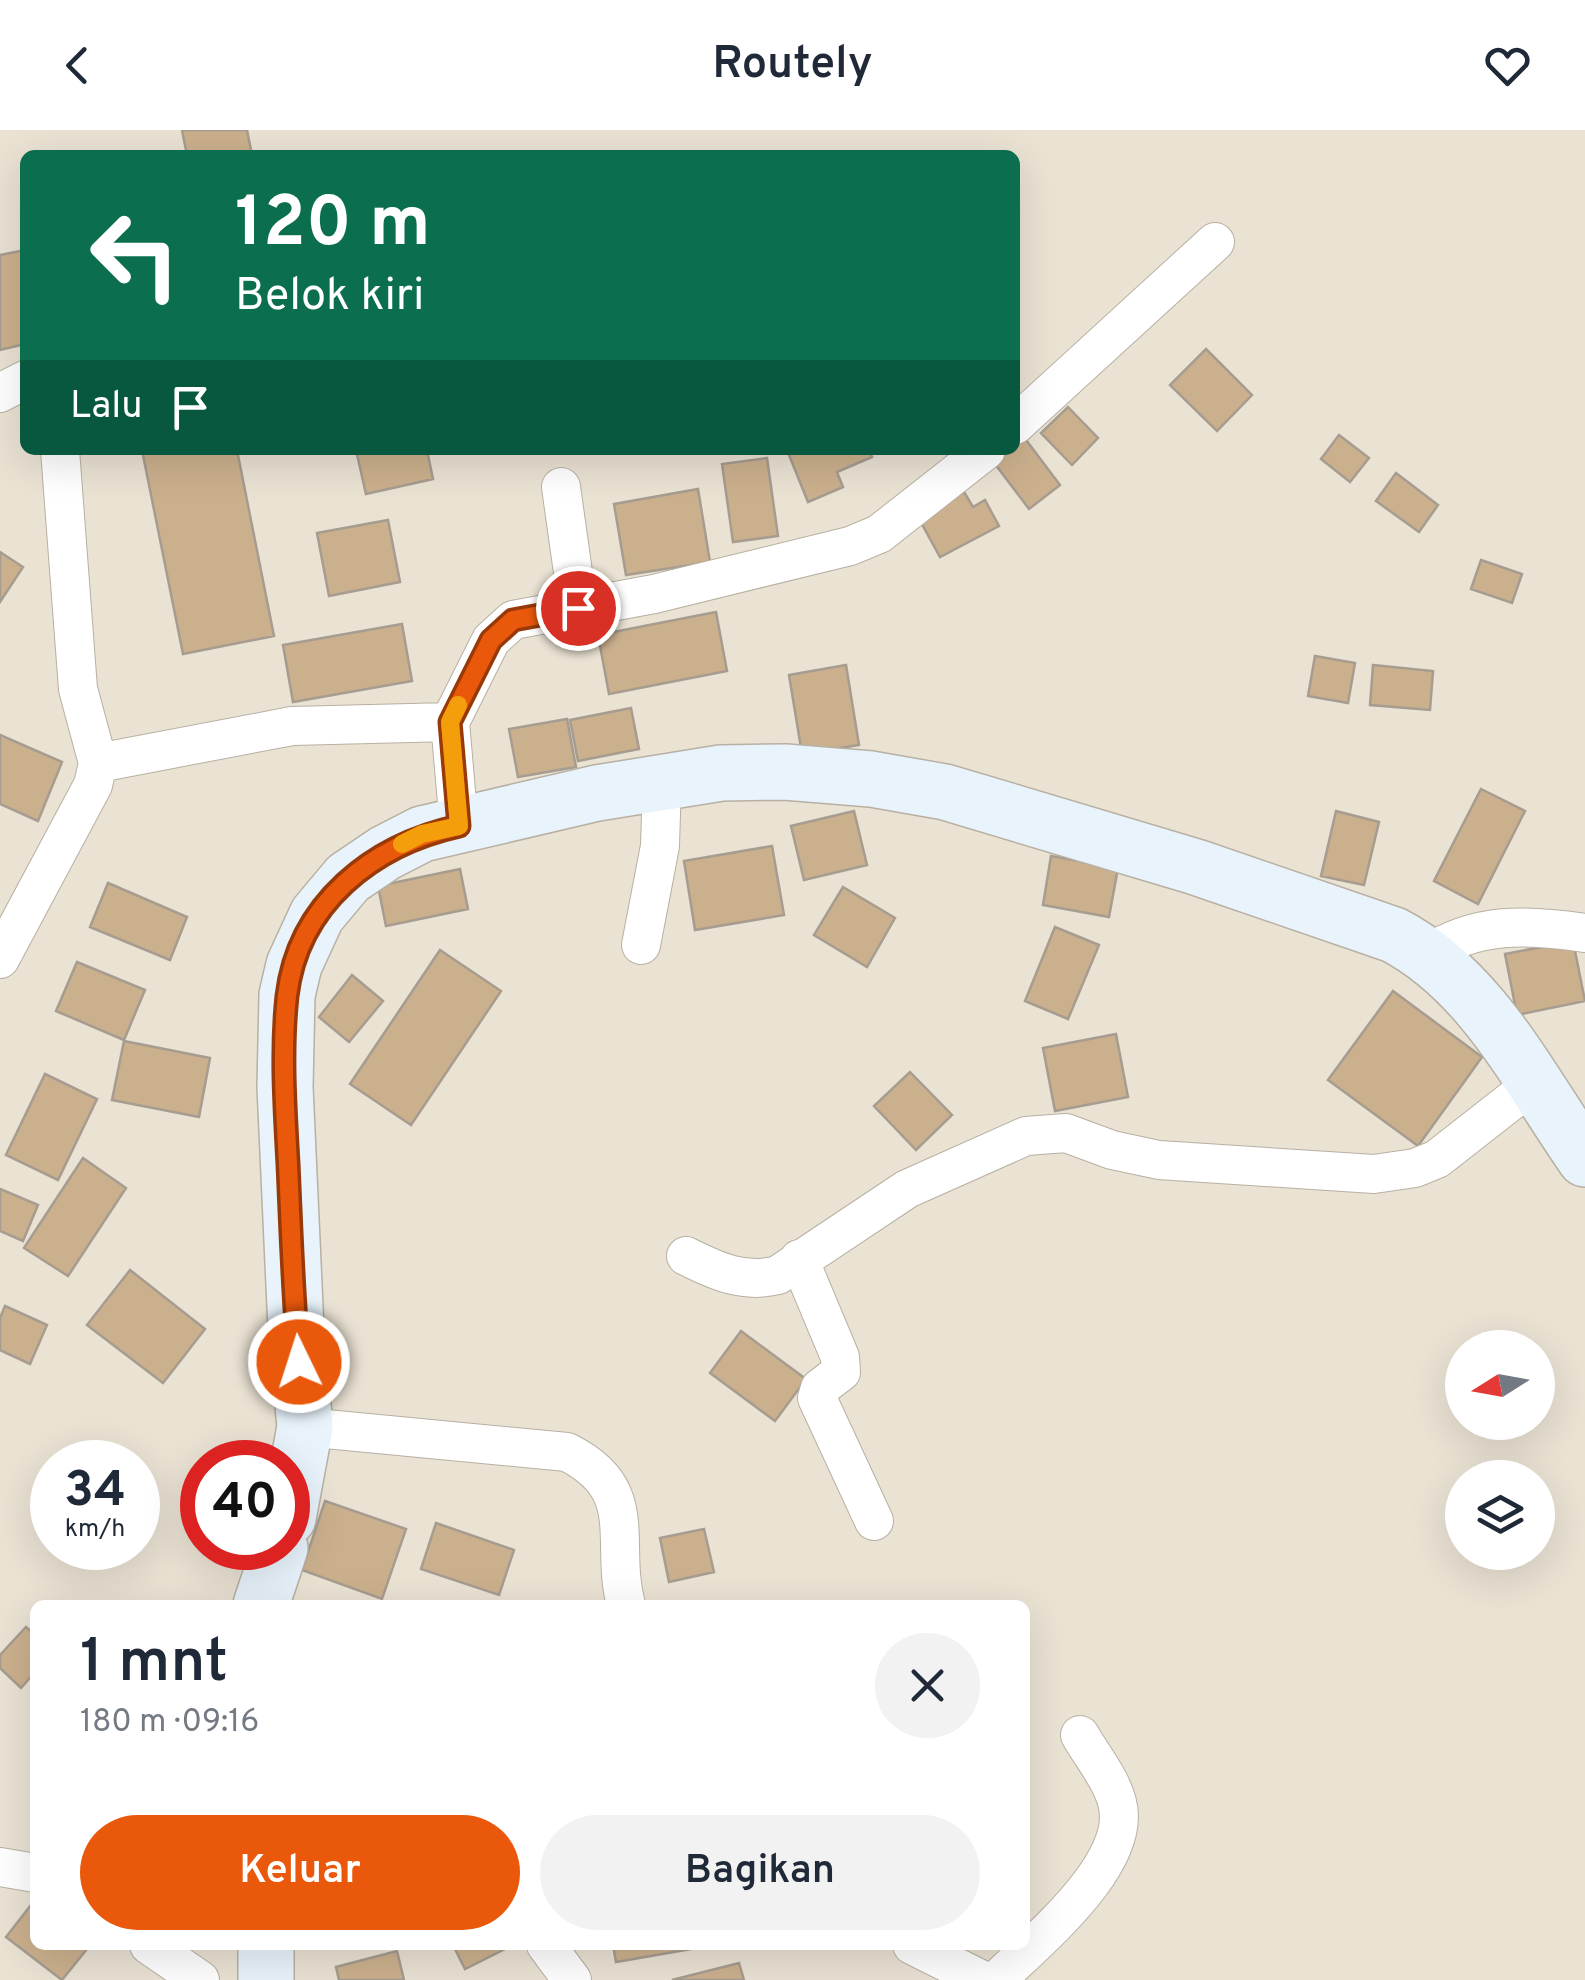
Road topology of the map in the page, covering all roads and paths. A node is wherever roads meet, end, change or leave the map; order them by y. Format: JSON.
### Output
{"nodes":[{"id":1,"x":1216,"y":242,"type":"dead end"},
{"id":2,"x":1020,"y":419,"type":"edge"},
{"id":3,"x":60,"y":455,"type":"edge"},
{"id":4,"x":980,"y":455,"type":"edge"},
{"id":5,"x":561,"y":487,"type":"dead end"},
{"id":6,"x":578,"y":608,"type":"junction"},
{"id":7,"x":450,"y":722,"type":"junction"},
{"id":8,"x":98,"y":764,"type":"junction"},
{"id":9,"x":662,"y":782,"type":"junction"},
{"id":10,"x":459,"y":826,"type":"junction"},
{"id":11,"x":14,"y":894,"type":"edge"},
{"id":12,"x":1585,"y":934,"type":"edge"},
{"id":13,"x":641,"y":945,"type":"dead end"},
{"id":14,"x":1426,"y":955,"type":"junction"},
{"id":15,"x":0,"y":959,"type":"edge"},
{"id":16,"x":1534,"y":1083,"type":"junction"},
{"id":17,"x":1585,"y":1158,"type":"edge"},
{"id":18,"x":686,"y":1256,"type":"dead end"},
{"id":19,"x":800,"y":1259,"type":"junction"},
{"id":20,"x":305,"y":1428,"type":"junction"},
{"id":21,"x":303,"y":1440,"type":"edge"},
{"id":22,"x":874,"y":1521,"type":"dead end"},
{"id":23,"x":273,"y":1570,"type":"edge"},
{"id":24,"x":263,"y":1600,"type":"edge"},
{"id":25,"x":625,"y":1600,"type":"edge"},
{"id":26,"x":1080,"y":1735,"type":"dead end"},
{"id":27,"x":0,"y":1866,"type":"edge"},
{"id":28,"x":30,"y":1872,"type":"edge"},
{"id":29,"x":1030,"y":1947,"type":"edge"},
{"id":30,"x":157,"y":1950,"type":"edge"},
{"id":31,"x":266,"y":1950,"type":"edge"},
{"id":32,"x":550,"y":1950,"type":"edge"},
{"id":33,"x":922,"y":1950,"type":"edge"},
{"id":34,"x":1027,"y":1950,"type":"edge"},
{"id":35,"x":200,"y":1980,"type":"edge"},
{"id":36,"x":266,"y":1980,"type":"edge"},
{"id":37,"x":572,"y":1980,"type":"edge"},
{"id":38,"x":982,"y":1980,"type":"edge"},
{"id":39,"x":997,"y":1980,"type":"edge"}],
"edges":[{"from":1,"to":2,"type":"street"},
{"from":3,"to":8,"type":"street"},
{"from":4,"to":6,"type":"street"},
{"from":5,"to":6,"type":"street"},
{"from":6,"to":7,"type":"street"},
{"from":7,"to":8,"type":"street"},
{"from":7,"to":10,"type":"street"},
{"from":8,"to":11,"type":"street"},
{"from":9,"to":10,"type":"street"},
{"from":9,"to":13,"type":"street"},
{"from":9,"to":14,"type":"street"},
{"from":10,"to":20,"type":"street"},
{"from":11,"to":15,"type":"street"},
{"from":12,"to":14,"type":"street"},
{"from":14,"to":16,"type":"street"},
{"from":16,"to":17,"type":"street"},
{"from":16,"to":19,"type":"street"},
{"from":18,"to":19,"type":"street"},
{"from":19,"to":22,"type":"street"},
{"from":20,"to":21,"type":"street"},
{"from":20,"to":25,"type":"street"},
{"from":23,"to":24,"type":"street"},
{"from":26,"to":29,"type":"street"},
{"from":27,"to":28,"type":"street"},
{"from":30,"to":35,"type":"street"},
{"from":31,"to":36,"type":"street"},
{"from":32,"to":37,"type":"street"},
{"from":33,"to":38,"type":"street"},
{"from":34,"to":39,"type":"street"}]}
